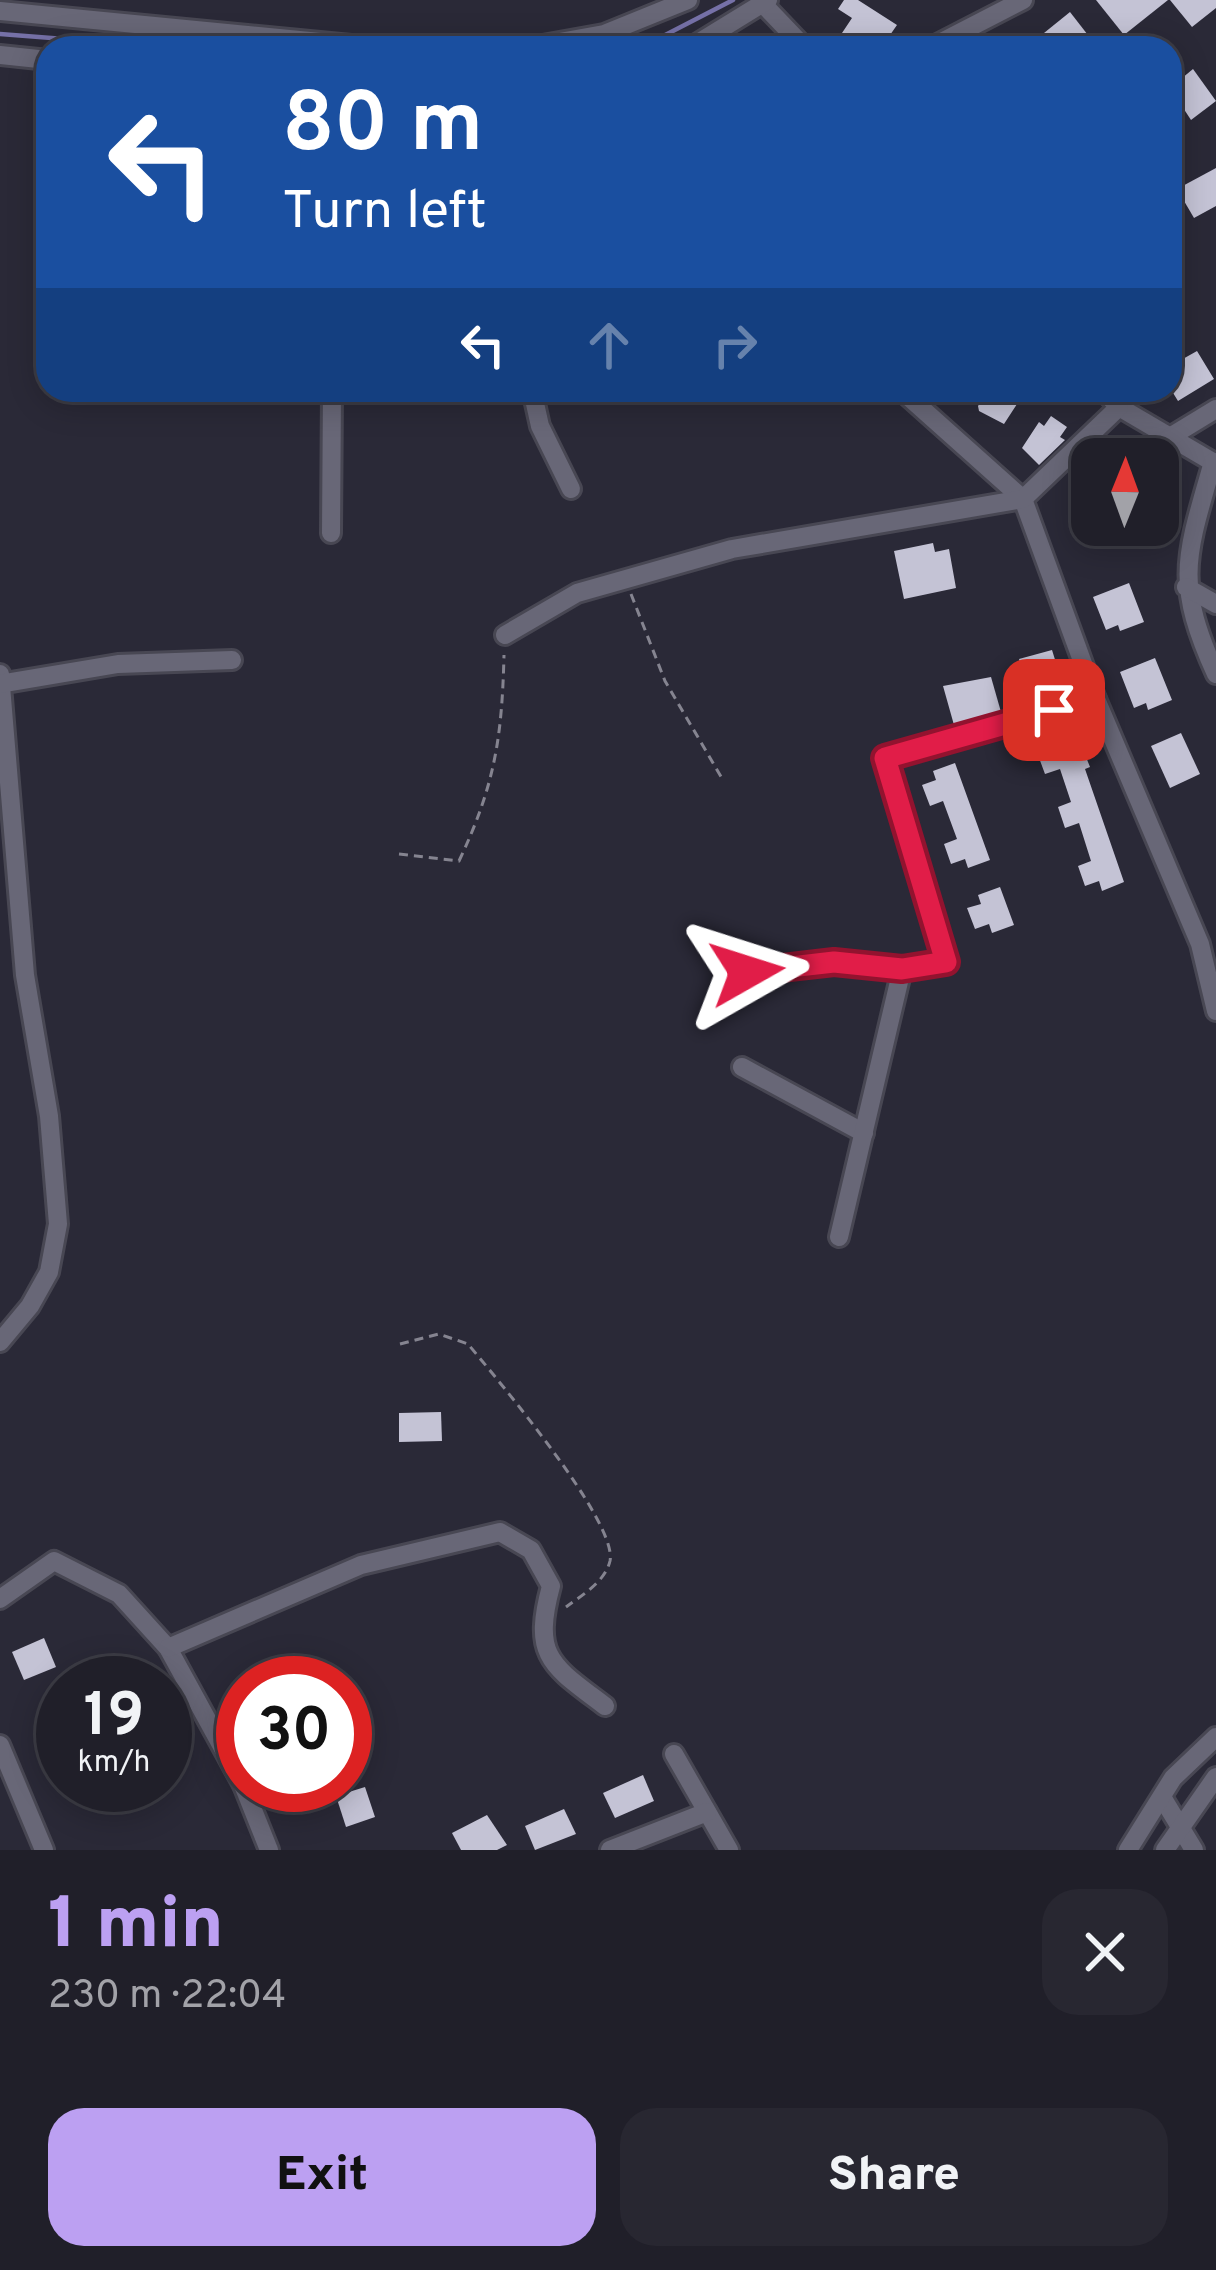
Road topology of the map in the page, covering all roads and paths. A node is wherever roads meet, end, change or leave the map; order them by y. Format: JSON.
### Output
{"nodes":[{"id":1,"x":688,"y":0,"type":"edge"},
{"id":2,"x":1023,"y":0,"type":"edge"},
{"id":3,"x":765,"y":2,"type":"edge"},
{"id":4,"x":0,"y":11,"type":"edge"},
{"id":5,"x":258,"y":36,"type":"edge"},
{"id":6,"x":593,"y":36,"type":"edge"},
{"id":7,"x":710,"y":36,"type":"edge"},
{"id":8,"x":795,"y":36,"type":"edge"},
{"id":9,"x":953,"y":36,"type":"edge"},
{"id":10,"x":0,"y":55,"type":"edge"},
{"id":11,"x":36,"y":59,"type":"edge"},
{"id":12,"x":332,"y":402,"type":"edge"},
{"id":13,"x":535,"y":402,"type":"edge"},
{"id":14,"x":914,"y":402,"type":"edge"},
{"id":15,"x":1114,"y":402,"type":"edge"},
{"id":16,"x":1119,"y":407,"type":"junction"},
{"id":17,"x":1216,"y":409,"type":"edge"},
{"id":18,"x":1170,"y":437,"type":"junction"},
{"id":19,"x":1214,"y":463,"type":"edge"},
{"id":20,"x":571,"y":489,"type":"dead end"},
{"id":21,"x":1023,"y":499,"type":"junction"},
{"id":22,"x":331,"y":533,"type":"dead end"},
{"id":23,"x":625,"y":579,"type":"junction"},
{"id":24,"x":1186,"y":587,"type":"junction"},
{"id":25,"x":1216,"y":604,"type":"edge"},
{"id":26,"x":505,"y":635,"type":"joint"},
{"id":27,"x":232,"y":659,"type":"dead end"},
{"id":28,"x":1216,"y":674,"type":"edge"},
{"id":29,"x":1,"y":681,"type":"edge"},
{"id":30,"x":1096,"y":699,"type":"junction"},
{"id":31,"x":723,"y":780,"type":"dead end"},
{"id":32,"x":399,"y":854,"type":"dead end"},
{"id":33,"x":902,"y":969,"type":"junction"},
{"id":34,"x":747,"y":972,"type":"dead end"},
{"id":35,"x":1216,"y":1011,"type":"edge"},
{"id":36,"x":742,"y":1067,"type":"dead end"},
{"id":37,"x":864,"y":1133,"type":"junction"},
{"id":38,"x":839,"y":1237,"type":"dead end"},
{"id":39,"x":0,"y":1342,"type":"edge"},
{"id":40,"x":400,"y":1344,"type":"dead end"},
{"id":41,"x":0,"y":1599,"type":"edge"},
{"id":42,"x":542,"y":1627,"type":"junction"},
{"id":43,"x":168,"y":1648,"type":"junction"},
{"id":44,"x":605,"y":1706,"type":"dead end"},
{"id":45,"x":216,"y":1736,"type":"edge"},
{"id":46,"x":1216,"y":1737,"type":"edge"},
{"id":47,"x":0,"y":1745,"type":"edge"},
{"id":48,"x":674,"y":1754,"type":"dead end"},
{"id":49,"x":1216,"y":1777,"type":"edge"},
{"id":50,"x":1162,"y":1797,"type":"junction"},
{"id":51,"x":254,"y":1812,"type":"edge"},
{"id":52,"x":707,"y":1812,"type":"junction"},
{"id":53,"x":1180,"y":1828,"type":"junction"},
{"id":54,"x":44,"y":1850,"type":"edge"},
{"id":55,"x":269,"y":1850,"type":"edge"},
{"id":56,"x":610,"y":1850,"type":"edge"},
{"id":57,"x":729,"y":1850,"type":"edge"},
{"id":58,"x":1128,"y":1850,"type":"edge"},
{"id":59,"x":1165,"y":1850,"type":"edge"},
{"id":60,"x":1193,"y":1850,"type":"edge"}],
"edges":[{"from":1,"to":6,"type":"street"},
{"from":2,"to":9,"type":"street"},
{"from":3,"to":7,"type":"street"},
{"from":3,"to":8,"type":"street"},
{"from":4,"to":5,"type":"street"},
{"from":10,"to":11,"type":"street"},
{"from":12,"to":22,"type":"street"},
{"from":13,"to":20,"type":"street"},
{"from":14,"to":21,"type":"street"},
{"from":15,"to":16,"type":"street"},
{"from":16,"to":18,"type":"street"},
{"from":16,"to":21,"type":"street"},
{"from":17,"to":18,"type":"street"},
{"from":18,"to":19,"type":"street"},
{"from":19,"to":24,"type":"street"},
{"from":21,"to":23,"type":"street"},
{"from":21,"to":30,"type":"street"},
{"from":23,"to":26,"type":"street"},
{"from":23,"to":31,"type":"path"},
{"from":24,"to":25,"type":"street"},
{"from":24,"to":28,"type":"street"},
{"from":26,"to":32,"type":"path"},
{"from":27,"to":29,"type":"street"},
{"from":29,"to":39,"type":"street"},
{"from":30,"to":33,"type":"street"},
{"from":30,"to":35,"type":"street"},
{"from":33,"to":34,"type":"street"},
{"from":33,"to":37,"type":"street"},
{"from":36,"to":37,"type":"street"},
{"from":37,"to":38,"type":"street"},
{"from":40,"to":42,"type":"path"},
{"from":41,"to":43,"type":"street"},
{"from":42,"to":43,"type":"street"},
{"from":42,"to":44,"type":"street"},
{"from":43,"to":45,"type":"street"},
{"from":46,"to":50,"type":"street"},
{"from":47,"to":54,"type":"street"},
{"from":48,"to":52,"type":"street"},
{"from":49,"to":53,"type":"street"},
{"from":50,"to":53,"type":"street"},
{"from":50,"to":58,"type":"street"},
{"from":51,"to":55,"type":"street"},
{"from":52,"to":56,"type":"street"},
{"from":52,"to":57,"type":"street"},
{"from":53,"to":59,"type":"street"},
{"from":53,"to":60,"type":"street"}]}
